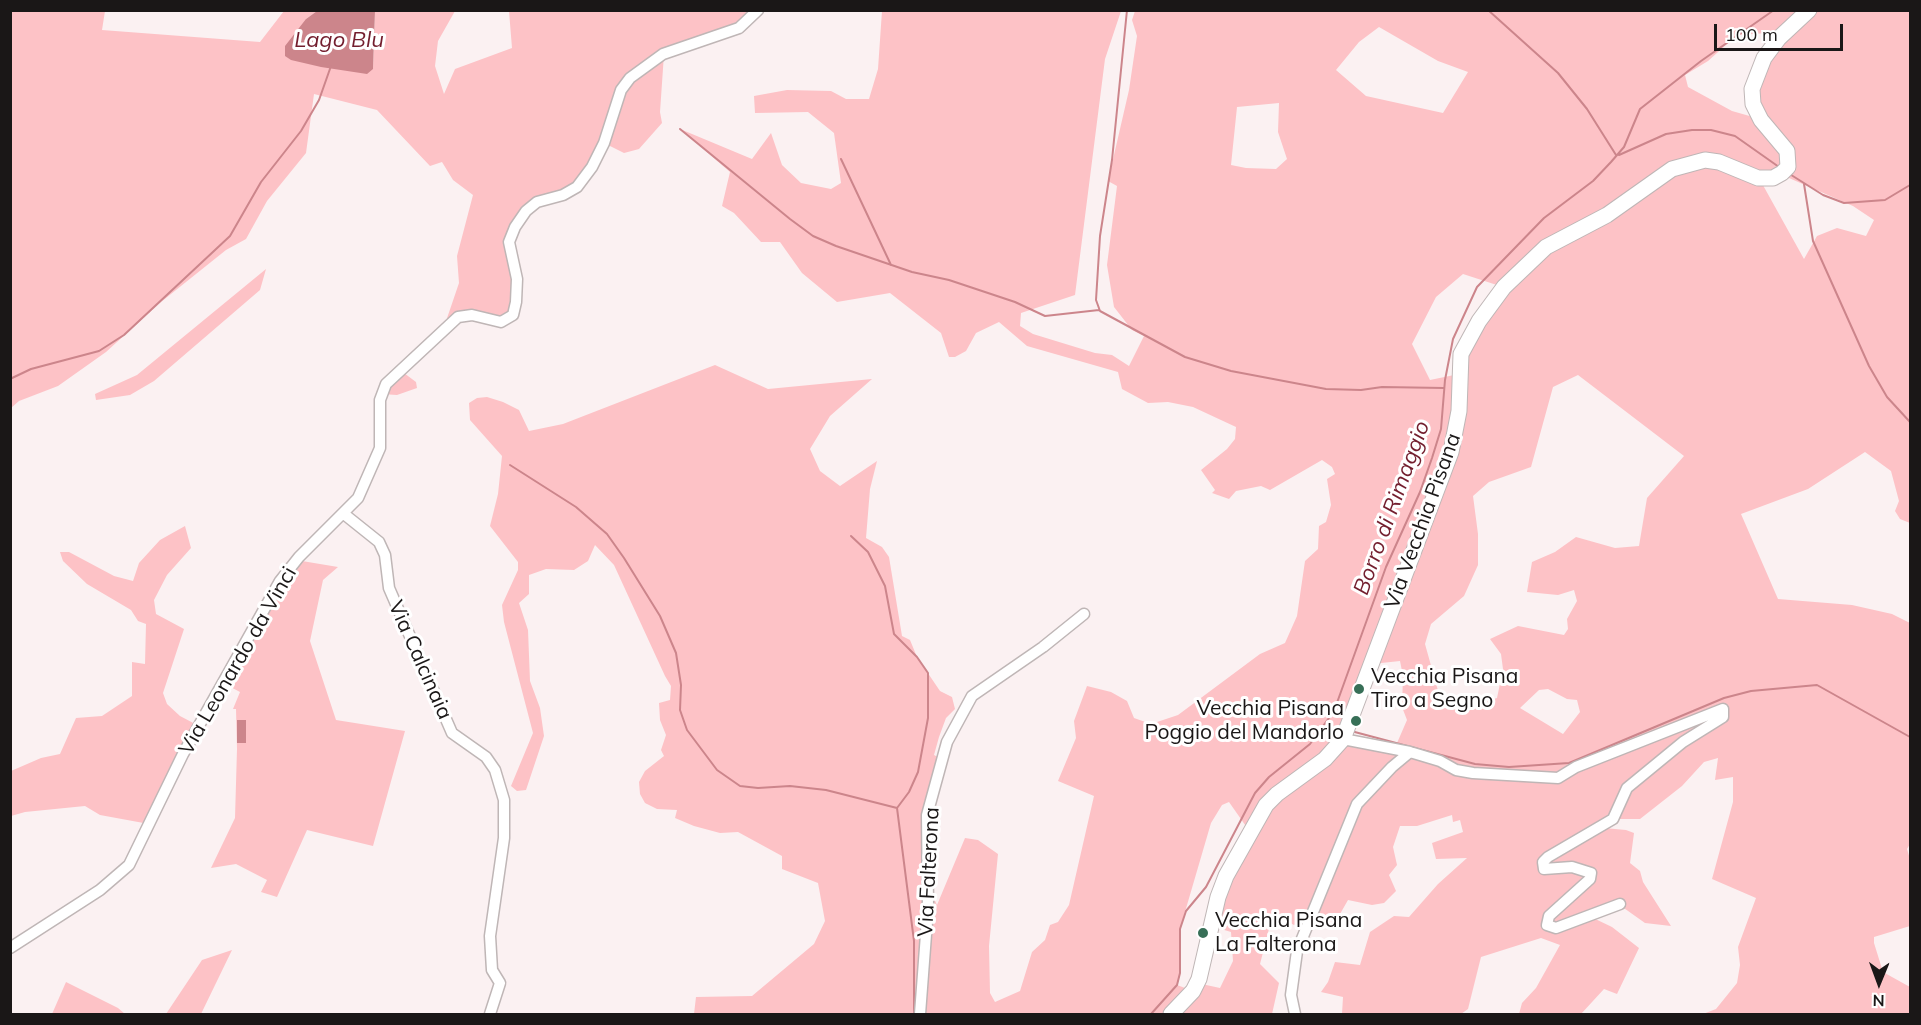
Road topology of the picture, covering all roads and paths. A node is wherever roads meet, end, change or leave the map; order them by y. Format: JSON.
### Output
{"nodes":[{"id":1,"x":758,"y":10,"type":"edge"},
{"id":2,"x":1809,"y":10,"type":"edge"},
{"id":3,"x":344,"y":514,"type":"junction"},
{"id":4,"x":1084,"y":614,"type":"dead end"},
{"id":5,"x":1343,"y":739,"type":"junction"},
{"id":6,"x":1410,"y":752,"type":"junction"},
{"id":7,"x":1620,"y":904,"type":"dead end"},
{"id":8,"x":10,"y":948,"type":"edge"},
{"id":9,"x":490,"y":1014,"type":"edge"},
{"id":10,"x":920,"y":1014,"type":"edge"},
{"id":11,"x":1171,"y":1014,"type":"edge"},
{"id":12,"x":1296,"y":1014,"type":"edge"}],
"edges":[{"from":1,"to":3,"type":"street","name":"Via Leonardo da Vinci"},
{"from":2,"to":5,"type":"main road","name":"Via Vecchia Pisana"},
{"from":3,"to":8,"type":"street","name":"Via Leonardo da Vinci"},
{"from":3,"to":9,"type":"street","name":"Via Calcinaia"},
{"from":4,"to":10,"type":"street","name":"Via Falterona"},
{"from":5,"to":6,"type":"street"},
{"from":5,"to":11,"type":"main road","name":"Via Vecchia Pisana"},
{"from":6,"to":7,"type":"street"},
{"from":6,"to":12,"type":"street"}]}
